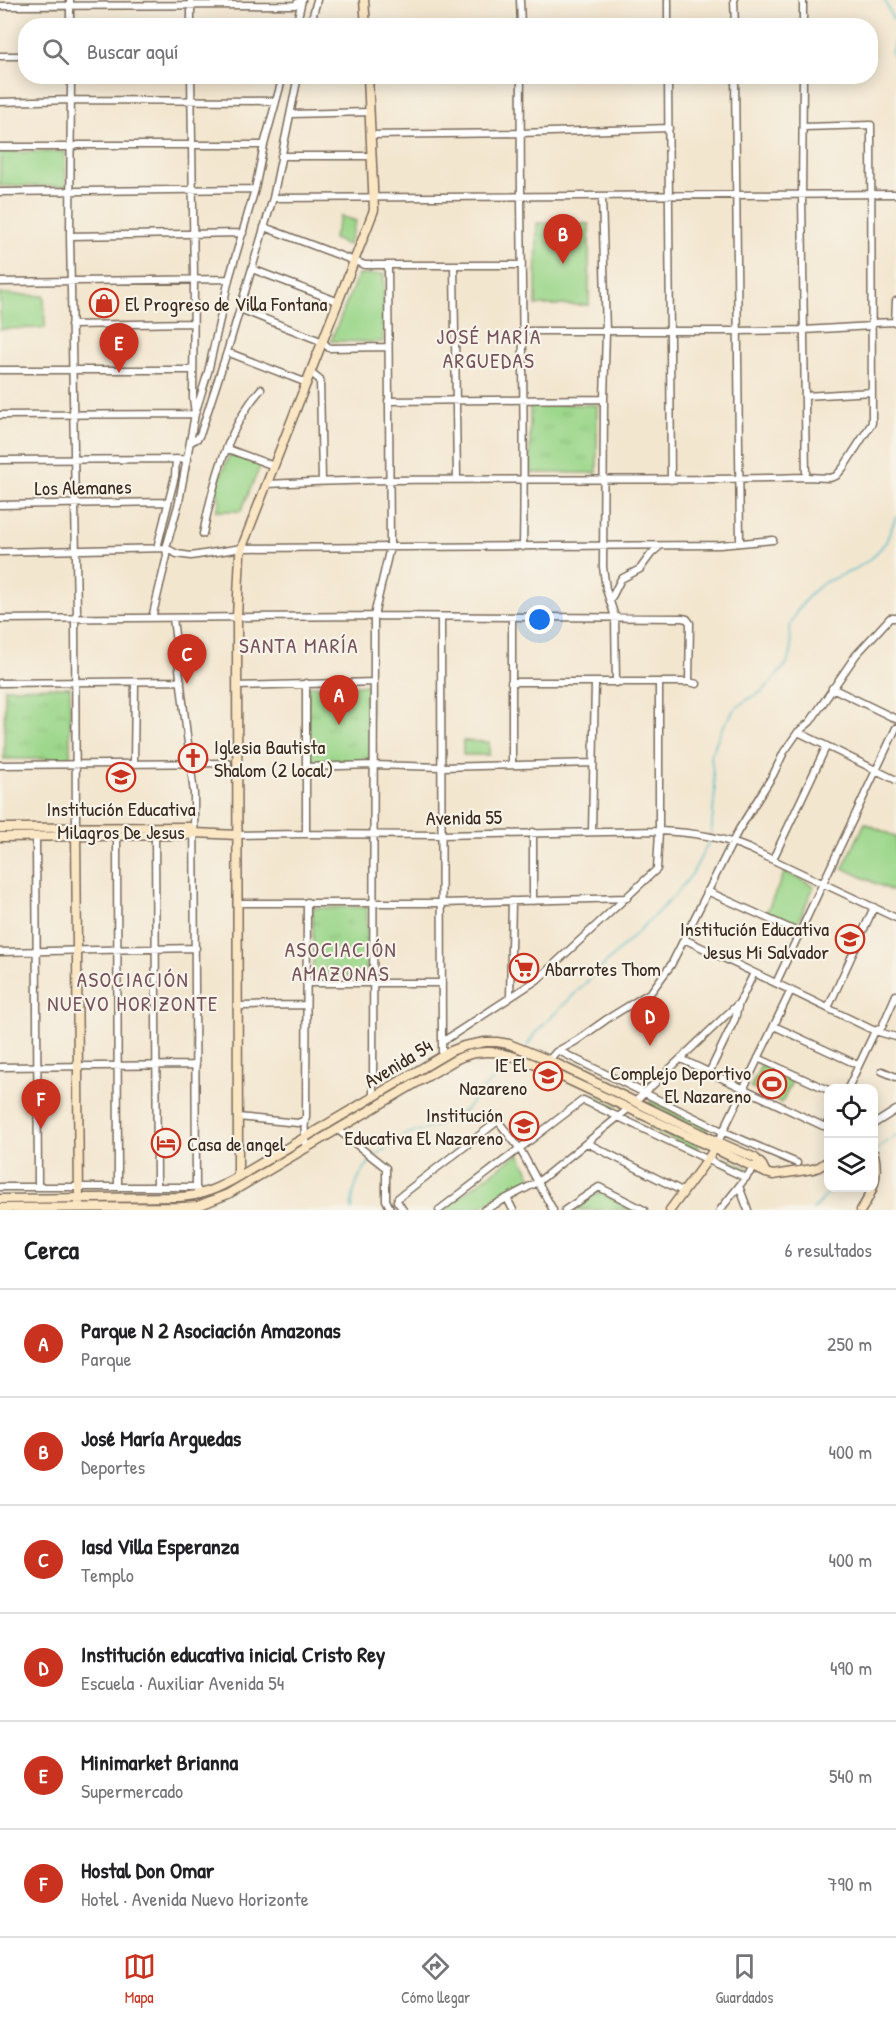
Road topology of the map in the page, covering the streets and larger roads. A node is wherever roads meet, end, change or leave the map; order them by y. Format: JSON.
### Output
{"nodes":[{"id":1,"x":302,"y":0,"type":"edge"},
{"id":2,"x":317,"y":0,"type":"edge"},
{"id":3,"x":364,"y":0,"type":"edge"},
{"id":4,"x":520,"y":0,"type":"edge"},
{"id":5,"x":668,"y":0,"type":"edge"},
{"id":6,"x":734,"y":0,"type":"edge"},
{"id":7,"x":804,"y":0,"type":"edge"},
{"id":8,"x":70,"y":2,"type":"edge"},
{"id":9,"x":191,"y":2,"type":"edge"},
{"id":10,"x":0,"y":6,"type":"edge"},
{"id":11,"x":70,"y":18,"type":"edge"},
{"id":12,"x":191,"y":18,"type":"edge"},
{"id":13,"x":298,"y":18,"type":"edge"},
{"id":14,"x":312,"y":18,"type":"edge"},
{"id":15,"x":365,"y":18,"type":"edge"},
{"id":16,"x":521,"y":18,"type":"edge"},
{"id":17,"x":668,"y":18,"type":"edge"},
{"id":18,"x":735,"y":18,"type":"edge"},
{"id":19,"x":803,"y":18,"type":"edge"},
{"id":20,"x":0,"y":56,"type":"edge"},
{"id":21,"x":18,"y":56,"type":"edge"},
{"id":22,"x":70,"y":84,"type":"edge"},
{"id":23,"x":191,"y":84,"type":"edge"},
{"id":24,"x":281,"y":84,"type":"edge"},
{"id":25,"x":297,"y":84,"type":"edge"},
{"id":26,"x":368,"y":84,"type":"edge"},
{"id":27,"x":522,"y":84,"type":"edge"},
{"id":28,"x":668,"y":84,"type":"edge"},
{"id":29,"x":735,"y":84,"type":"edge"},
{"id":30,"x":803,"y":84,"type":"edge"},
{"id":31,"x":71,"y":100,"type":"junction"},
{"id":32,"x":192,"y":101,"type":"junction"},
{"id":33,"x":276,"y":101,"type":"junction"},
{"id":34,"x":0,"y":102,"type":"edge"},
{"id":35,"x":369,"y":112,"type":"junction"},
{"id":36,"x":291,"y":114,"type":"junction"},
{"id":37,"x":804,"y":127,"type":"junction"},
{"id":38,"x":669,"y":128,"type":"junction"},
{"id":39,"x":521,"y":133,"type":"junction"},
{"id":40,"x":370,"y":135,"type":"junction"},
{"id":41,"x":192,"y":145,"type":"junction"},
{"id":42,"x":264,"y":145,"type":"junction"},
{"id":43,"x":0,"y":147,"type":"edge"},
{"id":44,"x":72,"y":147,"type":"junction"},
{"id":45,"x":281,"y":156,"type":"junction"},
{"id":46,"x":372,"y":156,"type":"junction"},
{"id":47,"x":255,"y":189,"type":"junction"},
{"id":48,"x":192,"y":190,"type":"junction"},
{"id":49,"x":71,"y":191,"type":"junction"},
{"id":50,"x":0,"y":192,"type":"edge"},
{"id":51,"x":872,"y":194,"type":"junction"},
{"id":52,"x":896,"y":194,"type":"edge"},
{"id":53,"x":521,"y":196,"type":"junction"},
{"id":54,"x":670,"y":196,"type":"junction"},
{"id":55,"x":736,"y":196,"type":"junction"},
{"id":56,"x":802,"y":196,"type":"junction"},
{"id":57,"x":602,"y":197,"type":"junction"},
{"id":58,"x":273,"y":198,"type":"junction"},
{"id":59,"x":375,"y":198,"type":"junction"},
{"id":60,"x":264,"y":227,"type":"junction"},
{"id":61,"x":243,"y":233,"type":"junction"},
{"id":62,"x":193,"y":234,"type":"junction"},
{"id":63,"x":70,"y":236,"type":"junction"},
{"id":64,"x":355,"y":260,"type":"junction"},
{"id":65,"x":388,"y":265,"type":"junction"},
{"id":66,"x":454,"y":265,"type":"junction"},
{"id":67,"x":522,"y":266,"type":"junction"},
{"id":68,"x":252,"y":269,"type":"junction"},
{"id":69,"x":194,"y":279,"type":"junction"},
{"id":70,"x":229,"y":279,"type":"junction"},
{"id":71,"x":71,"y":281,"type":"junction"},
{"id":72,"x":0,"y":282,"type":"edge"},
{"id":73,"x":896,"y":301,"type":"edge"},
{"id":74,"x":339,"y":302,"type":"junction"},
{"id":75,"x":240,"y":309,"type":"junction"},
{"id":76,"x":193,"y":323,"type":"junction"},
{"id":77,"x":872,"y":324,"type":"junction"},
{"id":78,"x":71,"y":325,"type":"junction"},
{"id":79,"x":804,"y":330,"type":"junction"},
{"id":80,"x":523,"y":331,"type":"junction"},
{"id":81,"x":671,"y":331,"type":"junction"},
{"id":82,"x":737,"y":331,"type":"junction"},
{"id":83,"x":606,"y":332,"type":"junction"},
{"id":84,"x":322,"y":342,"type":"junction"},
{"id":85,"x":387,"y":347,"type":"junction"},
{"id":86,"x":227,"y":352,"type":"junction"},
{"id":87,"x":73,"y":369,"type":"junction"},
{"id":88,"x":0,"y":370,"type":"edge"},
{"id":89,"x":193,"y":370,"type":"junction"},
{"id":90,"x":311,"y":373,"type":"junction"},
{"id":91,"x":307,"y":383,"type":"junction"},
{"id":92,"x":261,"y":389,"type":"dead end"},
{"id":93,"x":872,"y":392,"type":"junction"},
{"id":94,"x":805,"y":396,"type":"junction"},
{"id":95,"x":604,"y":399,"type":"junction"},
{"id":96,"x":456,"y":400,"type":"junction"},
{"id":97,"x":525,"y":400,"type":"junction"},
{"id":98,"x":388,"y":401,"type":"junction"},
{"id":99,"x":74,"y":414,"type":"junction"},
{"id":100,"x":195,"y":414,"type":"junction"},
{"id":101,"x":0,"y":415,"type":"edge"},
{"id":102,"x":191,"y":442,"type":"junction"},
{"id":103,"x":228,"y":449,"type":"junction"},
{"id":104,"x":176,"y":459,"type":"junction"},
{"id":105,"x":188,"y":459,"type":"junction"},
{"id":106,"x":0,"y":460,"type":"edge"},
{"id":107,"x":73,"y":460,"type":"junction"},
{"id":108,"x":274,"y":466,"type":"junction"},
{"id":109,"x":806,"y":477,"type":"junction"},
{"id":110,"x":457,"y":479,"type":"junction"},
{"id":111,"x":739,"y":479,"type":"junction"},
{"id":112,"x":389,"y":480,"type":"junction"},
{"id":113,"x":524,"y":480,"type":"junction"},
{"id":114,"x":605,"y":480,"type":"junction"},
{"id":115,"x":671,"y":480,"type":"junction"},
{"id":116,"x":322,"y":481,"type":"junction"},
{"id":117,"x":267,"y":484,"type":"junction"},
{"id":118,"x":167,"y":502,"type":"junction"},
{"id":119,"x":74,"y":503,"type":"junction"},
{"id":120,"x":0,"y":505,"type":"edge"},
{"id":121,"x":203,"y":534,"type":"dead end"},
{"id":122,"x":773,"y":540,"type":"dead end"},
{"id":123,"x":740,"y":543,"type":"junction"},
{"id":124,"x":603,"y":546,"type":"junction"},
{"id":125,"x":661,"y":546,"type":"junction"},
{"id":126,"x":390,"y":547,"type":"junction"},
{"id":127,"x":523,"y":547,"type":"junction"},
{"id":128,"x":157,"y":548,"type":"junction"},
{"id":129,"x":166,"y":548,"type":"junction"},
{"id":130,"x":242,"y":548,"type":"junction"},
{"id":131,"x":76,"y":551,"type":"junction"},
{"id":132,"x":0,"y":552,"type":"edge"},
{"id":133,"x":609,"y":602,"type":"junction"},
{"id":134,"x":374,"y":616,"type":"junction"},
{"id":135,"x":441,"y":616,"type":"junction"},
{"id":136,"x":237,"y":617,"type":"junction"},
{"id":137,"x":615,"y":617,"type":"junction"},
{"id":138,"x":152,"y":618,"type":"junction"},
{"id":139,"x":173,"y":618,"type":"junction"},
{"id":140,"x":512,"y":618,"type":"junction"},
{"id":141,"x":896,"y":618,"type":"edge"},
{"id":142,"x":0,"y":619,"type":"edge"},
{"id":143,"x":75,"y":619,"type":"junction"},
{"id":144,"x":181,"y":681,"type":"junction"},
{"id":145,"x":75,"y":682,"type":"junction"},
{"id":146,"x":135,"y":682,"type":"junction"},
{"id":147,"x":374,"y":682,"type":"junction"},
{"id":148,"x":511,"y":682,"type":"junction"},
{"id":149,"x":689,"y":682,"type":"junction"},
{"id":150,"x":0,"y":683,"type":"edge"},
{"id":151,"x":306,"y":683,"type":"junction"},
{"id":152,"x":595,"y":683,"type":"junction"},
{"id":153,"x":616,"y":683,"type":"junction"},
{"id":154,"x":659,"y":683,"type":"junction"},
{"id":155,"x":697,"y":684,"type":"dead end"},
{"id":156,"x":237,"y":686,"type":"junction"},
{"id":157,"x":832,"y":688,"type":"junction"},
{"id":158,"x":896,"y":719,"type":"edge"},
{"id":159,"x":896,"y":728,"type":"edge"},
{"id":160,"x":798,"y":732,"type":"junction"},
{"id":161,"x":825,"y":747,"type":"junction"},
{"id":162,"x":593,"y":762,"type":"junction"},
{"id":163,"x":191,"y":763,"type":"junction"},
{"id":164,"x":228,"y":763,"type":"dead end"},
{"id":165,"x":134,"y":764,"type":"junction"},
{"id":166,"x":512,"y":764,"type":"junction"},
{"id":167,"x":0,"y":765,"type":"edge"},
{"id":168,"x":75,"y":765,"type":"junction"},
{"id":169,"x":373,"y":765,"type":"junction"},
{"id":170,"x":306,"y":767,"type":"junction"},
{"id":171,"x":442,"y":767,"type":"junction"},
{"id":172,"x":876,"y":771,"type":"junction"},
{"id":173,"x":896,"y":780,"type":"edge"},
{"id":174,"x":0,"y":828,"type":"edge"},
{"id":175,"x":659,"y":831,"type":"junction"},
{"id":176,"x":76,"y":832,"type":"junction"},
{"id":177,"x":533,"y":832,"type":"junction"},
{"id":178,"x":592,"y":832,"type":"junction"},
{"id":179,"x":195,"y":833,"type":"junction"},
{"id":180,"x":306,"y":834,"type":"junction"},
{"id":181,"x":373,"y":834,"type":"junction"},
{"id":182,"x":155,"y":835,"type":"junction"},
{"id":183,"x":237,"y":835,"type":"junction"},
{"id":184,"x":441,"y":835,"type":"junction"},
{"id":185,"x":117,"y":836,"type":"junction"},
{"id":186,"x":0,"y":837,"type":"edge"},
{"id":187,"x":36,"y":837,"type":"junction"},
{"id":188,"x":733,"y":842,"type":"junction"},
{"id":189,"x":773,"y":859,"type":"junction"},
{"id":190,"x":822,"y":883,"type":"junction"},
{"id":191,"x":708,"y":891,"type":"junction"},
{"id":192,"x":628,"y":898,"type":"junction"},
{"id":193,"x":512,"y":901,"type":"junction"},
{"id":194,"x":533,"y":901,"type":"junction"},
{"id":195,"x":307,"y":902,"type":"junction"},
{"id":196,"x":373,"y":902,"type":"junction"},
{"id":197,"x":238,"y":903,"type":"junction"},
{"id":198,"x":442,"y":903,"type":"junction"},
{"id":199,"x":874,"y":907,"type":"junction"},
{"id":200,"x":896,"y":918,"type":"edge"},
{"id":201,"x":800,"y":933,"type":"junction"},
{"id":202,"x":684,"y":939,"type":"junction"},
{"id":203,"x":196,"y":948,"type":"junction"},
{"id":204,"x":156,"y":949,"type":"junction"},
{"id":205,"x":117,"y":950,"type":"junction"},
{"id":206,"x":76,"y":951,"type":"junction"},
{"id":207,"x":0,"y":952,"type":"edge"},
{"id":208,"x":36,"y":952,"type":"junction"},
{"id":209,"x":754,"y":973,"type":"junction"},
{"id":210,"x":306,"y":983,"type":"junction"},
{"id":211,"x":374,"y":983,"type":"junction"},
{"id":212,"x":442,"y":983,"type":"junction"},
{"id":213,"x":776,"y":983,"type":"junction"},
{"id":214,"x":791,"y":990,"type":"junction"},
{"id":215,"x":896,"y":995,"type":"edge"},
{"id":216,"x":510,"y":997,"type":"junction"},
{"id":217,"x":739,"y":1003,"type":"junction"},
{"id":218,"x":306,"y":1005,"type":"junction"},
{"id":219,"x":238,"y":1006,"type":"junction"},
{"id":220,"x":828,"y":1008,"type":"junction"},
{"id":221,"x":774,"y":1026,"type":"junction"},
{"id":222,"x":875,"y":1031,"type":"junction"},
{"id":223,"x":896,"y":1037,"type":"edge"},
{"id":224,"x":442,"y":1042,"type":"junction"},
{"id":225,"x":559,"y":1051,"type":"junction"},
{"id":226,"x":442,"y":1056,"type":"junction"},
{"id":227,"x":758,"y":1058,"type":"junction"},
{"id":228,"x":681,"y":1059,"type":"junction"},
{"id":229,"x":549,"y":1060,"type":"junction"},
{"id":230,"x":118,"y":1065,"type":"junction"},
{"id":231,"x":156,"y":1065,"type":"junction"},
{"id":232,"x":196,"y":1065,"type":"junction"},
{"id":233,"x":858,"y":1065,"type":"junction"},
{"id":234,"x":0,"y":1067,"type":"edge"},
{"id":235,"x":37,"y":1067,"type":"junction"},
{"id":236,"x":77,"y":1067,"type":"junction"},
{"id":237,"x":882,"y":1071,"type":"dead end"},
{"id":238,"x":709,"y":1073,"type":"junction"},
{"id":239,"x":896,"y":1077,"type":"edge"},
{"id":240,"x":850,"y":1084,"type":"edge"},
{"id":241,"x":824,"y":1088,"type":"edge"},
{"id":242,"x":742,"y":1090,"type":"junction"},
{"id":243,"x":645,"y":1093,"type":"junction"},
{"id":244,"x":374,"y":1097,"type":"junction"},
{"id":245,"x":636,"y":1101,"type":"junction"},
{"id":246,"x":628,"y":1109,"type":"junction"},
{"id":247,"x":896,"y":1110,"type":"edge"},
{"id":248,"x":238,"y":1117,"type":"junction"},
{"id":249,"x":619,"y":1117,"type":"junction"},
{"id":250,"x":305,"y":1120,"type":"junction"},
{"id":251,"x":878,"y":1122,"type":"edge"},
{"id":252,"x":824,"y":1126,"type":"edge"},
{"id":253,"x":338,"y":1130,"type":"junction"},
{"id":254,"x":722,"y":1131,"type":"junction"},
{"id":255,"x":305,"y":1137,"type":"junction"},
{"id":256,"x":587,"y":1143,"type":"junction"},
{"id":257,"x":716,"y":1146,"type":"junction"},
{"id":258,"x":307,"y":1148,"type":"junction"},
{"id":259,"x":520,"y":1149,"type":"junction"},
{"id":260,"x":707,"y":1160,"type":"junction"},
{"id":261,"x":797,"y":1163,"type":"dead end"},
{"id":262,"x":756,"y":1164,"type":"junction"},
{"id":263,"x":824,"y":1164,"type":"edge"},
{"id":264,"x":238,"y":1177,"type":"junction"},
{"id":265,"x":746,"y":1178,"type":"junction"},
{"id":266,"x":538,"y":1182,"type":"junction"},
{"id":267,"x":0,"y":1186,"type":"edge"},
{"id":268,"x":739,"y":1186,"type":"junction"},
{"id":269,"x":38,"y":1187,"type":"junction"},
{"id":270,"x":78,"y":1187,"type":"junction"},
{"id":271,"x":118,"y":1187,"type":"junction"},
{"id":272,"x":157,"y":1187,"type":"junction"},
{"id":273,"x":198,"y":1191,"type":"junction"},
{"id":274,"x":684,"y":1192,"type":"junction"},
{"id":275,"x":871,"y":1192,"type":"edge"},
{"id":276,"x":0,"y":1198,"type":"edge"},
{"id":277,"x":507,"y":1198,"type":"junction"},
{"id":278,"x":79,"y":1205,"type":"edge"},
{"id":279,"x":0,"y":1208,"type":"edge"},
{"id":280,"x":198,"y":1208,"type":"edge"},
{"id":281,"x":391,"y":1210,"type":"edge"},
{"id":282,"x":403,"y":1210,"type":"edge"},
{"id":283,"x":439,"y":1210,"type":"edge"},
{"id":284,"x":484,"y":1210,"type":"edge"},
{"id":285,"x":513,"y":1210,"type":"edge"},
{"id":286,"x":554,"y":1210,"type":"edge"},
{"id":287,"x":565,"y":1210,"type":"edge"},
{"id":288,"x":644,"y":1210,"type":"edge"},
{"id":289,"x":670,"y":1210,"type":"edge"},
{"id":290,"x":720,"y":1210,"type":"edge"},
{"id":291,"x":748,"y":1210,"type":"edge"},
{"id":292,"x":861,"y":1210,"type":"edge"}],
"edges":[{"from":1,"to":9,"type":"street"},
{"from":1,"to":13,"type":"street"},
{"from":2,"to":14,"type":"street"},
{"from":3,"to":15,"type":"street"},
{"from":4,"to":16,"type":"street"},
{"from":5,"to":17,"type":"street"},
{"from":6,"to":18,"type":"street"},
{"from":7,"to":19,"type":"street"},
{"from":8,"to":9,"type":"street"},
{"from":8,"to":10,"type":"street"},
{"from":8,"to":11,"type":"street"},
{"from":9,"to":12,"type":"street"},
{"from":20,"to":21,"type":"street"},
{"from":22,"to":31,"type":"street"},
{"from":23,"to":32,"type":"street"},
{"from":24,"to":33,"type":"street"},
{"from":25,"to":36,"type":"street"},
{"from":26,"to":35,"type":"street"},
{"from":27,"to":39,"type":"street"},
{"from":28,"to":38,"type":"street"},
{"from":29,"to":55,"type":"street"},
{"from":30,"to":37,"type":"street"},
{"from":31,"to":32,"type":"street"},
{"from":31,"to":34,"type":"street"},
{"from":31,"to":44,"type":"street"},
{"from":32,"to":33,"type":"street"},
{"from":32,"to":41,"type":"street"},
{"from":33,"to":42,"type":"street"},
{"from":35,"to":36,"type":"street"},
{"from":35,"to":40,"type":"street"},
{"from":36,"to":45,"type":"street"},
{"from":37,"to":51,"type":"street"},
{"from":37,"to":56,"type":"street"},
{"from":38,"to":39,"type":"street"},
{"from":38,"to":54,"type":"street"},
{"from":39,"to":40,"type":"street"},
{"from":39,"to":53,"type":"street"},
{"from":40,"to":46,"type":"street"},
{"from":41,"to":42,"type":"street"},
{"from":41,"to":44,"type":"street"},
{"from":41,"to":48,"type":"street"},
{"from":42,"to":47,"type":"street"},
{"from":43,"to":44,"type":"street"},
{"from":44,"to":49,"type":"street"},
{"from":45,"to":46,"type":"street"},
{"from":45,"to":58,"type":"street"},
{"from":46,"to":59,"type":"street"},
{"from":47,"to":48,"type":"street"},
{"from":47,"to":61,"type":"street"},
{"from":48,"to":49,"type":"street"},
{"from":48,"to":62,"type":"street"},
{"from":49,"to":50,"type":"street"},
{"from":49,"to":63,"type":"street"},
{"from":51,"to":52,"type":"street"},
{"from":51,"to":56,"type":"street"},
{"from":51,"to":77,"type":"street"},
{"from":53,"to":57,"type":"street"},
{"from":53,"to":59,"type":"street"},
{"from":53,"to":67,"type":"street"},
{"from":54,"to":55,"type":"street"},
{"from":54,"to":57,"type":"street"},
{"from":54,"to":81,"type":"street"},
{"from":55,"to":56,"type":"street"},
{"from":55,"to":82,"type":"street"},
{"from":56,"to":79,"type":"street"},
{"from":57,"to":83,"type":"street"},
{"from":58,"to":59,"type":"street"},
{"from":58,"to":60,"type":"street"},
{"from":59,"to":64,"type":"street"},
{"from":60,"to":64,"type":"street"},
{"from":60,"to":68,"type":"street"},
{"from":61,"to":62,"type":"street"},
{"from":61,"to":70,"type":"street"},
{"from":62,"to":63,"type":"street"},
{"from":62,"to":69,"type":"street"},
{"from":63,"to":71,"type":"street"},
{"from":64,"to":65,"type":"street"},
{"from":64,"to":74,"type":"street"},
{"from":65,"to":66,"type":"street"},
{"from":65,"to":85,"type":"street"},
{"from":66,"to":67,"type":"street"},
{"from":66,"to":96,"type":"street"},
{"from":67,"to":80,"type":"street"},
{"from":68,"to":74,"type":"street"},
{"from":68,"to":75,"type":"street"},
{"from":69,"to":70,"type":"street"},
{"from":69,"to":71,"type":"street"},
{"from":69,"to":76,"type":"street"},
{"from":70,"to":100,"type":"street"},
{"from":71,"to":72,"type":"street"},
{"from":71,"to":78,"type":"street"},
{"from":73,"to":77,"type":"street"},
{"from":74,"to":84,"type":"street"},
{"from":75,"to":84,"type":"street"},
{"from":75,"to":86,"type":"street"},
{"from":76,"to":78,"type":"street"},
{"from":76,"to":89,"type":"street"},
{"from":77,"to":79,"type":"street"},
{"from":77,"to":93,"type":"street"},
{"from":78,"to":87,"type":"street"},
{"from":79,"to":82,"type":"street"},
{"from":79,"to":94,"type":"street"},
{"from":80,"to":83,"type":"street"},
{"from":80,"to":97,"type":"street"},
{"from":81,"to":82,"type":"street"},
{"from":81,"to":83,"type":"street"},
{"from":81,"to":115,"type":"street"},
{"from":82,"to":111,"type":"street"},
{"from":83,"to":95,"type":"street"},
{"from":84,"to":85,"type":"street"},
{"from":84,"to":90,"type":"street"},
{"from":85,"to":98,"type":"street"},
{"from":86,"to":91,"type":"street"},
{"from":86,"to":102,"type":"street"},
{"from":87,"to":88,"type":"street"},
{"from":87,"to":89,"type":"street"},
{"from":87,"to":99,"type":"street"},
{"from":89,"to":100,"type":"street"},
{"from":90,"to":91,"type":"street"},
{"from":90,"to":116,"type":"street"},
{"from":91,"to":108,"type":"street"},
{"from":92,"to":103,"type":"street"},
{"from":93,"to":94,"type":"street"},
{"from":93,"to":109,"type":"street"},
{"from":94,"to":109,"type":"street"},
{"from":95,"to":97,"type":"street"},
{"from":95,"to":114,"type":"street"},
{"from":96,"to":97,"type":"street"},
{"from":96,"to":98,"type":"street"},
{"from":96,"to":110,"type":"street"},
{"from":97,"to":113,"type":"street"},
{"from":98,"to":112,"type":"street"},
{"from":99,"to":100,"type":"street"},
{"from":99,"to":101,"type":"street"},
{"from":99,"to":107,"type":"street"},
{"from":100,"to":102,"type":"street"},
{"from":102,"to":105,"type":"street"},
{"from":103,"to":108,"type":"street"},
{"from":103,"to":121,"type":"street"},
{"from":104,"to":105,"type":"street"},
{"from":104,"to":107,"type":"street"},
{"from":104,"to":118,"type":"street"},
{"from":105,"to":129,"type":"street"},
{"from":106,"to":107,"type":"street"},
{"from":107,"to":119,"type":"street"},
{"from":108,"to":117,"type":"street"},
{"from":109,"to":111,"type":"street"},
{"from":110,"to":112,"type":"street"},
{"from":110,"to":113,"type":"street"},
{"from":111,"to":115,"type":"street"},
{"from":111,"to":123,"type":"street"},
{"from":112,"to":116,"type":"street"},
{"from":112,"to":126,"type":"street"},
{"from":113,"to":114,"type":"street"},
{"from":113,"to":127,"type":"street"},
{"from":114,"to":115,"type":"street"},
{"from":114,"to":124,"type":"street"},
{"from":116,"to":117,"type":"street"},
{"from":117,"to":130,"type":"street"},
{"from":118,"to":119,"type":"street","name":"Los Alemanes"},
{"from":118,"to":128,"type":"street"},
{"from":119,"to":120,"type":"street","name":"Los Alemanes"},
{"from":119,"to":131,"type":"street"},
{"from":122,"to":123,"type":"street"},
{"from":123,"to":125,"type":"street"},
{"from":124,"to":125,"type":"street"},
{"from":124,"to":127,"type":"street"},
{"from":124,"to":133,"type":"street"},
{"from":125,"to":133,"type":"street"},
{"from":126,"to":127,"type":"street"},
{"from":126,"to":130,"type":"street"},
{"from":126,"to":134,"type":"street"},
{"from":128,"to":129,"type":"street"},
{"from":128,"to":131,"type":"street"},
{"from":129,"to":130,"type":"street"},
{"from":129,"to":138,"type":"street"},
{"from":130,"to":136,"type":"street"},
{"from":131,"to":132,"type":"street"},
{"from":131,"to":143,"type":"street"},
{"from":133,"to":137,"type":"street"},
{"from":134,"to":135,"type":"street"},
{"from":134,"to":136,"type":"street"},
{"from":134,"to":147,"type":"street"},
{"from":135,"to":140,"type":"street"},
{"from":135,"to":171,"type":"street"},
{"from":136,"to":139,"type":"street"},
{"from":136,"to":156,"type":"street"},
{"from":137,"to":140,"type":"street"},
{"from":137,"to":149,"type":"street"},
{"from":137,"to":153,"type":"street"},
{"from":138,"to":139,"type":"street"},
{"from":138,"to":143,"type":"street"},
{"from":139,"to":144,"type":"street"},
{"from":140,"to":148,"type":"street"},
{"from":141,"to":157,"type":"street"},
{"from":142,"to":143,"type":"street"},
{"from":143,"to":145,"type":"street"},
{"from":144,"to":146,"type":"street"},
{"from":144,"to":163,"type":"street"},
{"from":145,"to":146,"type":"street"},
{"from":145,"to":150,"type":"street"},
{"from":145,"to":168,"type":"street"},
{"from":146,"to":165,"type":"street"},
{"from":147,"to":151,"type":"street"},
{"from":147,"to":169,"type":"street"},
{"from":148,"to":152,"type":"street"},
{"from":148,"to":166,"type":"street"},
{"from":149,"to":154,"type":"street"},
{"from":149,"to":155,"type":"street"},
{"from":151,"to":156,"type":"street"},
{"from":151,"to":170,"type":"street"},
{"from":152,"to":153,"type":"street"},
{"from":152,"to":162,"type":"street"},
{"from":153,"to":154,"type":"street"},
{"from":154,"to":175,"type":"street"},
{"from":156,"to":183,"type":"street"},
{"from":157,"to":158,"type":"street"},
{"from":157,"to":160,"type":"street"},
{"from":159,"to":172,"type":"street"},
{"from":160,"to":161,"type":"street"},
{"from":160,"to":188,"type":"street"},
{"from":161,"to":172,"type":"street"},
{"from":161,"to":189,"type":"street"},
{"from":162,"to":166,"type":"street"},
{"from":162,"to":178,"type":"street"},
{"from":163,"to":164,"type":"street"},
{"from":163,"to":165,"type":"street"},
{"from":163,"to":179,"type":"street"},
{"from":165,"to":168,"type":"street"},
{"from":166,"to":171,"type":"street"},
{"from":167,"to":168,"type":"street"},
{"from":168,"to":176,"type":"street"},
{"from":169,"to":170,"type":"street"},
{"from":169,"to":171,"type":"street"},
{"from":169,"to":181,"type":"street"},
{"from":170,"to":180,"type":"street"},
{"from":171,"to":184,"type":"street"},
{"from":172,"to":173,"type":"street"},
{"from":172,"to":190,"type":"street"},
{"from":174,"to":176,"type":"street","name":"Avenida 55"},
{"from":175,"to":178,"type":"street","name":"Avenida 55"},
{"from":175,"to":188,"type":"street","name":"Avenida 55"},
{"from":175,"to":192,"type":"street"},
{"from":176,"to":179,"type":"street","name":"Avenida 55"},
{"from":176,"to":185,"type":"street","name":"Avenida 55"},
{"from":176,"to":187,"type":"street","name":"Avenida 55"},
{"from":176,"to":206,"type":"street"},
{"from":177,"to":178,"type":"street","name":"Avenida 55"},
{"from":177,"to":184,"type":"street","name":"Avenida 55"},
{"from":177,"to":194,"type":"street"},
{"from":179,"to":182,"type":"street","name":"Avenida 55"},
{"from":179,"to":183,"type":"street","name":"Avenida 55"},
{"from":179,"to":203,"type":"street"},
{"from":180,"to":181,"type":"street","name":"Avenida 55"},
{"from":180,"to":183,"type":"street","name":"Avenida 55"},
{"from":181,"to":184,"type":"street","name":"Avenida 55"},
{"from":181,"to":196,"type":"street"},
{"from":182,"to":185,"type":"street","name":"Avenida 55"},
{"from":182,"to":204,"type":"street"},
{"from":183,"to":197,"type":"street"},
{"from":184,"to":198,"type":"street"},
{"from":185,"to":205,"type":"street"},
{"from":186,"to":187,"type":"street","name":"Avenida 55"},
{"from":187,"to":208,"type":"street"},
{"from":188,"to":189,"type":"street","name":"Avenida 55"},
{"from":188,"to":191,"type":"street"},
{"from":189,"to":190,"type":"street","name":"Avenida 55"},
{"from":190,"to":199,"type":"street","name":"Avenida 55"},
{"from":190,"to":201,"type":"street"},
{"from":191,"to":201,"type":"street"},
{"from":191,"to":202,"type":"street"},
{"from":192,"to":194,"type":"street"},
{"from":192,"to":216,"type":"street"},
{"from":193,"to":194,"type":"street"},
{"from":193,"to":198,"type":"street"},
{"from":193,"to":216,"type":"street"},
{"from":195,"to":196,"type":"street"},
{"from":195,"to":197,"type":"street"},
{"from":195,"to":210,"type":"street"},
{"from":196,"to":198,"type":"street"},
{"from":196,"to":211,"type":"street"},
{"from":197,"to":219,"type":"street"},
{"from":198,"to":212,"type":"street"},
{"from":199,"to":200,"type":"street","name":"Avenida 55"},
{"from":199,"to":220,"type":"street"},
{"from":201,"to":213,"type":"street"},
{"from":202,"to":209,"type":"street"},
{"from":202,"to":225,"type":"street"},
{"from":203,"to":204,"type":"street"},
{"from":203,"to":232,"type":"street"},
{"from":204,"to":205,"type":"street"},
{"from":204,"to":231,"type":"street"},
{"from":205,"to":206,"type":"street"},
{"from":205,"to":230,"type":"street"},
{"from":206,"to":208,"type":"street"},
{"from":206,"to":236,"type":"street"},
{"from":207,"to":208,"type":"street"},
{"from":208,"to":235,"type":"street"},
{"from":209,"to":213,"type":"street"},
{"from":209,"to":217,"type":"street"},
{"from":210,"to":211,"type":"street"},
{"from":210,"to":218,"type":"street"},
{"from":211,"to":212,"type":"street"},
{"from":211,"to":244,"type":"street"},
{"from":212,"to":224,"type":"street"},
{"from":213,"to":214,"type":"street"},
{"from":214,"to":220,"type":"street"},
{"from":214,"to":221,"type":"street"},
{"from":215,"to":222,"type":"street"},
{"from":216,"to":224,"type":"street"},
{"from":217,"to":228,"type":"street"},
{"from":217,"to":238,"type":"street"},
{"from":218,"to":219,"type":"street"},
{"from":218,"to":250,"type":"street"},
{"from":219,"to":248,"type":"street"},
{"from":220,"to":222,"type":"street"},
{"from":221,"to":227,"type":"street"},
{"from":221,"to":233,"type":"street"},
{"from":222,"to":223,"type":"street"},
{"from":222,"to":233,"type":"street"},
{"from":224,"to":226,"type":"street"},
{"from":225,"to":229,"type":"street"},
{"from":225,"to":243,"type":"street"},
{"from":226,"to":229,"type":"street","name":"Avenida 54"},
{"from":226,"to":244,"type":"street","name":"Avenida 54"},
{"from":227,"to":241,"type":"street"},
{"from":227,"to":242,"type":"street"},
{"from":228,"to":238,"type":"street"},
{"from":228,"to":243,"type":"street"},
{"from":229,"to":245,"type":"street","name":"Avenida 54"},
{"from":230,"to":231,"type":"street"},
{"from":230,"to":236,"type":"street"},
{"from":230,"to":271,"type":"street"},
{"from":231,"to":232,"type":"street"},
{"from":231,"to":272,"type":"street"},
{"from":232,"to":273,"type":"street"},
{"from":233,"to":240,"type":"street"},
{"from":234,"to":235,"type":"street"},
{"from":235,"to":236,"type":"street"},
{"from":235,"to":269,"type":"street"},
{"from":236,"to":270,"type":"street"},
{"from":237,"to":239,"type":"street"},
{"from":238,"to":242,"type":"street"},
{"from":242,"to":252,"type":"street"},
{"from":242,"to":254,"type":"street"},
{"from":243,"to":245,"type":"street"},
{"from":243,"to":254,"type":"street"},
{"from":244,"to":255,"type":"street","name":"Avenida 54"},
{"from":245,"to":257,"type":"street","name":"Avenida 54"},
{"from":246,"to":249,"type":"street"},
{"from":246,"to":253,"type":"street","name":"Avenida 54"},
{"from":246,"to":257,"type":"street","name":"Avenida 54"},
{"from":247,"to":251,"type":"street"},
{"from":248,"to":250,"type":"street"},
{"from":248,"to":264,"type":"street"},
{"from":249,"to":256,"type":"street"},
{"from":249,"to":259,"type":"street"},
{"from":249,"to":260,"type":"street"},
{"from":250,"to":255,"type":"street"},
{"from":253,"to":258,"type":"street","name":"Avenida 54"},
{"from":253,"to":281,"type":"street"},
{"from":254,"to":257,"type":"street"},
{"from":254,"to":261,"type":"street"},
{"from":255,"to":258,"type":"street"},
{"from":255,"to":264,"type":"street","name":"Avenida 54"},
{"from":256,"to":266,"type":"street"},
{"from":256,"to":274,"type":"street"},
{"from":257,"to":260,"type":"street"},
{"from":257,"to":262,"type":"street","name":"Avenida 54"},
{"from":258,"to":280,"type":"street","name":"Avenida 54"},
{"from":259,"to":266,"type":"street"},
{"from":259,"to":282,"type":"street"},
{"from":259,"to":283,"type":"street"},
{"from":260,"to":265,"type":"street"},
{"from":260,"to":274,"type":"street"},
{"from":262,"to":263,"type":"street","name":"Avenida 54"},
{"from":262,"to":265,"type":"street"},
{"from":264,"to":273,"type":"street","name":"Avenida 54"},
{"from":265,"to":268,"type":"street"},
{"from":266,"to":277,"type":"street"},
{"from":266,"to":286,"type":"street"},
{"from":267,"to":269,"type":"street"},
{"from":268,"to":290,"type":"street"},
{"from":268,"to":291,"type":"street"},
{"from":269,"to":270,"type":"street"},
{"from":270,"to":271,"type":"street"},
{"from":270,"to":278,"type":"street"},
{"from":271,"to":272,"type":"street"},
{"from":272,"to":273,"type":"street"},
{"from":273,"to":278,"type":"street","name":"Avenida 54"},
{"from":274,"to":289,"type":"street"},
{"from":275,"to":292,"type":"street"},
{"from":276,"to":278,"type":"street","name":"Avenida 54"},
{"from":277,"to":284,"type":"street"},
{"from":277,"to":285,"type":"street"},
{"from":278,"to":279,"type":"street","name":"Avenida 54"},
{"from":278,"to":280,"type":"street","name":"Avenida 54"},
{"from":287,"to":288,"type":"street"}]}
